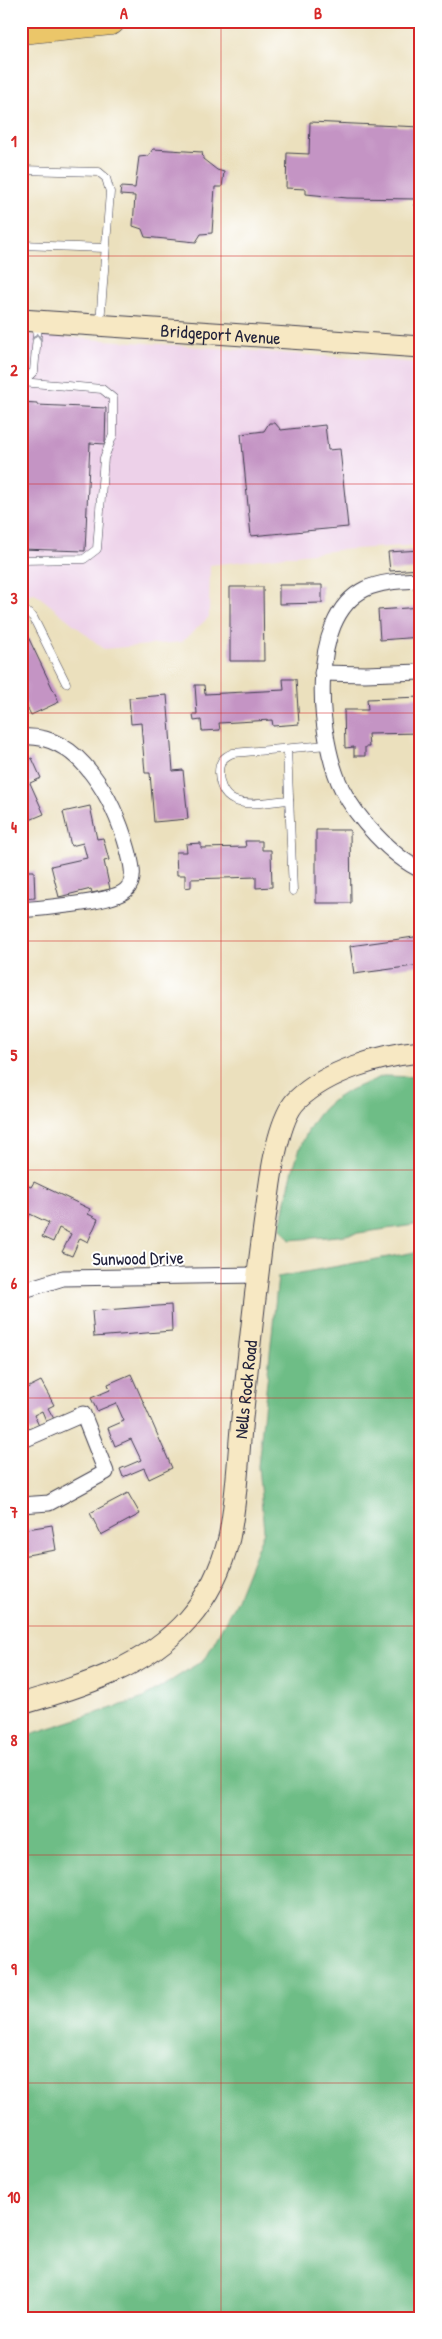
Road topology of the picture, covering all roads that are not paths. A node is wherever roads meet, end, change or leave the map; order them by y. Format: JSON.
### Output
{"nodes":[{"id":1,"x":112,"y":21,"type":"edge"},
{"id":2,"x":21,"y":30,"type":"edge"},
{"id":3,"x":21,"y":170,"type":"edge"},
{"id":4,"x":21,"y":245,"type":"edge"},
{"id":5,"x":105,"y":248,"type":"junction"},
{"id":6,"x":30,"y":320,"type":"edge"},
{"id":7,"x":99,"y":325,"type":"junction"},
{"id":8,"x":421,"y":347,"type":"edge"},
{"id":9,"x":22,"y":381,"type":"edge"},
{"id":10,"x":21,"y":560,"type":"edge"},
{"id":11,"x":421,"y":580,"type":"edge"},
{"id":12,"x":21,"y":611,"type":"edge"},
{"id":13,"x":421,"y":672,"type":"edge"},
{"id":14,"x":322,"y":673,"type":"junction"},
{"id":15,"x":66,"y":683,"type":"dead end"},
{"id":16,"x":21,"y":737,"type":"edge"},
{"id":17,"x":328,"y":745,"type":"junction"},
{"id":18,"x":287,"y":749,"type":"junction"},
{"id":19,"x":290,"y":800,"type":"junction"},
{"id":20,"x":421,"y":870,"type":"edge"},
{"id":21,"x":293,"y":891,"type":"dead end"},
{"id":22,"x":21,"y":910,"type":"edge"},
{"id":23,"x":421,"y":1052,"type":"edge"},
{"id":24,"x":257,"y":1275,"type":"junction"},
{"id":25,"x":21,"y":1291,"type":"edge"},
{"id":26,"x":21,"y":1440,"type":"edge"},
{"id":27,"x":21,"y":1504,"type":"edge"},
{"id":28,"x":21,"y":1704,"type":"edge"}],
"edges":[{"from":1,"to":2,"type":"highway"},
{"from":3,"to":5,"type":"lane"},
{"from":4,"to":5,"type":"lane"},
{"from":5,"to":7,"type":"lane"},
{"from":6,"to":7,"type":"main road","name":"Bridgeport Avenue"},
{"from":9,"to":6,"type":"lane","one_way":true},
{"from":7,"to":8,"type":"main road","name":"Bridgeport Avenue"},
{"from":9,"to":10,"type":"lane"},
{"from":11,"to":14,"type":"street"},
{"from":12,"to":15,"type":"lane"},
{"from":13,"to":14,"type":"street"},
{"from":14,"to":17,"type":"street"},
{"from":16,"to":22,"type":"street"},
{"from":17,"to":18,"type":"lane"},
{"from":17,"to":20,"type":"street"},
{"from":18,"to":19,"type":"lane"},
{"from":18,"to":19,"type":"lane"},
{"from":19,"to":21,"type":"lane"},
{"from":23,"to":24,"type":"main road","name":"Nells Rock Road"},
{"from":24,"to":25,"type":"street","name":"Sunwood Drive"},
{"from":24,"to":28,"type":"main road","name":"Nells Rock Road"},
{"from":26,"to":27,"type":"street"}]}
